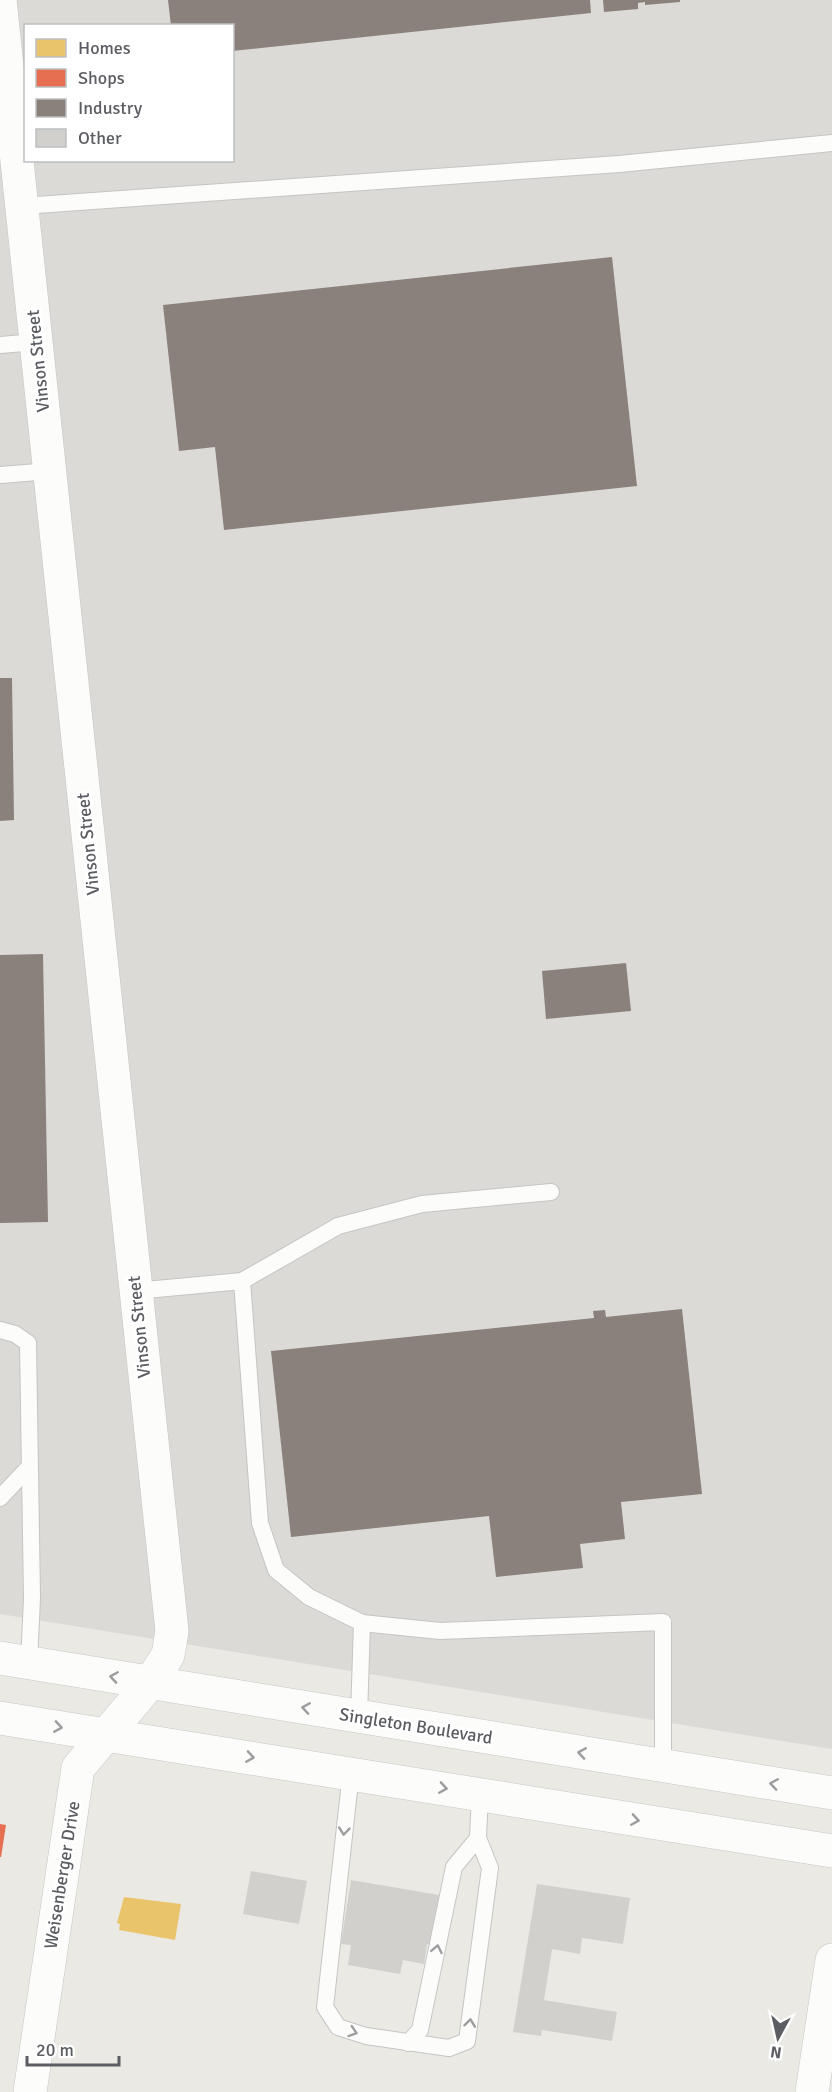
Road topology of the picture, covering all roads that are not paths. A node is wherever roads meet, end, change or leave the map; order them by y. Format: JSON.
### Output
{"nodes":[{"id":1,"x":0,"y":0,"type":"edge"},
{"id":2,"x":832,"y":143,"type":"edge"},
{"id":3,"x":22,"y":206,"type":"junction"},
{"id":4,"x":36,"y":342,"type":"junction"},
{"id":5,"x":0,"y":345,"type":"edge"},
{"id":6,"x":50,"y":471,"type":"junction"},
{"id":7,"x":0,"y":475,"type":"edge"},
{"id":8,"x":551,"y":1192,"type":"dead end"},
{"id":9,"x":242,"y":1281,"type":"junction"},
{"id":10,"x":135,"y":1291,"type":"junction"},
{"id":11,"x":0,"y":1330,"type":"edge"},
{"id":12,"x":30,"y":1466,"type":"junction"},
{"id":13,"x":0,"y":1498,"type":"edge"},
{"id":14,"x":362,"y":1623,"type":"junction"},
{"id":15,"x":14,"y":1661,"type":"edge"},
{"id":16,"x":150,"y":1683,"type":"junction"},
{"id":17,"x":359,"y":1717,"type":"junction"},
{"id":18,"x":0,"y":1718,"type":"edge"},
{"id":19,"x":106,"y":1735,"type":"junction"},
{"id":20,"x":663,"y":1766,"type":"junction"},
{"id":21,"x":351,"y":1773,"type":"junction"},
{"id":22,"x":832,"y":1793,"type":"edge"},
{"id":23,"x":480,"y":1794,"type":"junction"},
{"id":24,"x":478,"y":1838,"type":"junction"},
{"id":25,"x":832,"y":1851,"type":"edge"},
{"id":26,"x":832,"y":1960,"type":"edge"},
{"id":27,"x":408,"y":2043,"type":"junction"},
{"id":28,"x":30,"y":2092,"type":"edge"},
{"id":29,"x":812,"y":2092,"type":"edge"}],
"edges":[{"from":1,"to":3,"type":"street","name":"Vinson Street"},
{"from":2,"to":3,"type":"lane"},
{"from":3,"to":4,"type":"street","name":"Vinson Street"},
{"from":4,"to":5,"type":"lane"},
{"from":4,"to":6,"type":"street","name":"Vinson Street"},
{"from":6,"to":7,"type":"lane"},
{"from":6,"to":10,"type":"street","name":"Vinson Street"},
{"from":8,"to":9,"type":"lane"},
{"from":9,"to":10,"type":"lane"},
{"from":9,"to":14,"type":"lane"},
{"from":10,"to":16,"type":"street","name":"Vinson Street"},
{"from":11,"to":12,"type":"lane"},
{"from":12,"to":13,"type":"lane"},
{"from":12,"to":15,"type":"lane"},
{"from":14,"to":17,"type":"lane"},
{"from":14,"to":20,"type":"lane"},
{"from":16,"to":15,"type":"street","name":"Singleton Boulevard","one_way":true},
{"from":17,"to":16,"type":"street","name":"Singleton Boulevard","one_way":true},
{"from":16,"to":19,"type":"street","name":"Weisenberger Drive"},
{"from":20,"to":17,"type":"street","name":"Singleton Boulevard","one_way":true},
{"from":18,"to":19,"type":"street","one_way":true},
{"from":19,"to":21,"type":"street","one_way":true},
{"from":19,"to":28,"type":"street","name":"Weisenberger Drive"},
{"from":22,"to":20,"type":"street","name":"Singleton Boulevard","one_way":true},
{"from":21,"to":23,"type":"street","one_way":true},
{"from":21,"to":27,"type":"lane","one_way":true},
{"from":23,"to":24,"type":"lane"},
{"from":23,"to":25,"type":"street","one_way":true},
{"from":27,"to":24,"type":"lane","one_way":true},
{"from":27,"to":24,"type":"lane","one_way":true},
{"from":26,"to":29,"type":"street"}]}
